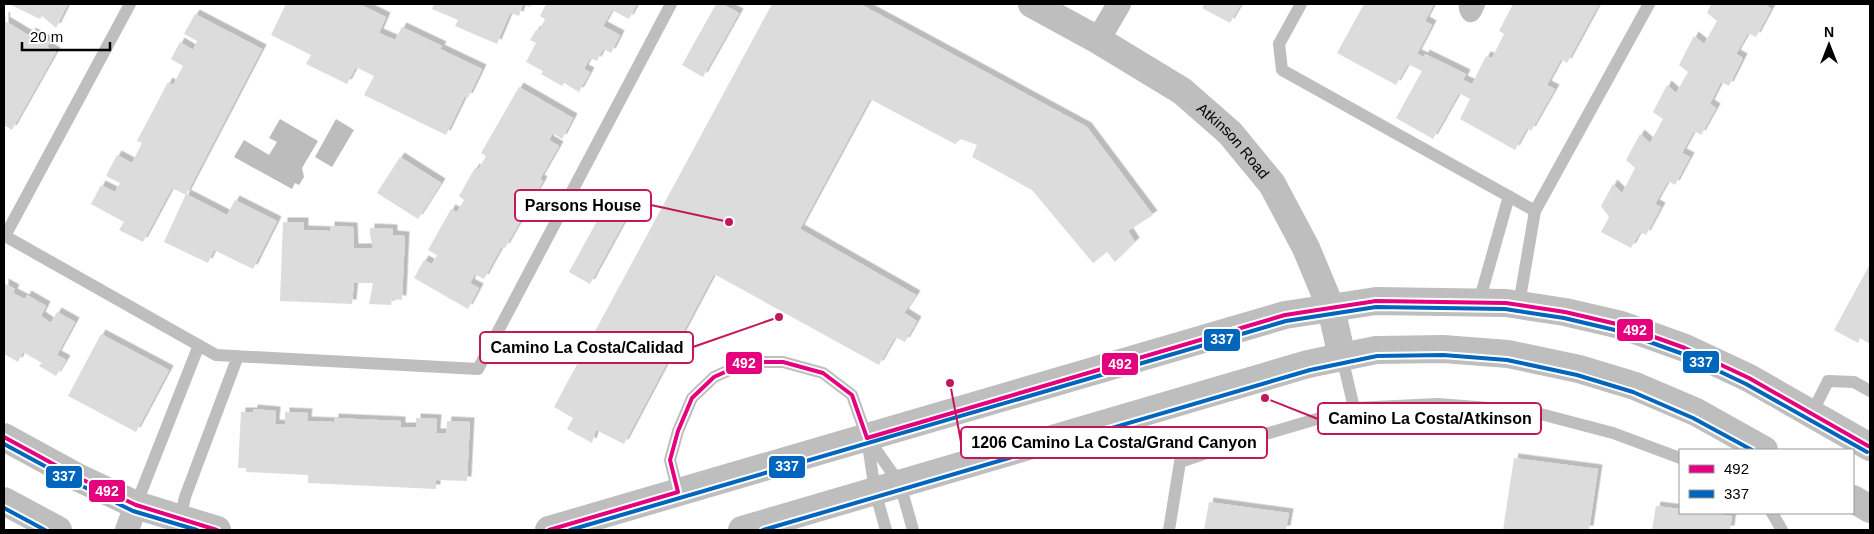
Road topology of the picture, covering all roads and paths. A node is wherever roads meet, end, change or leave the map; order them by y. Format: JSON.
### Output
{"nodes":[{"id":1,"x":130,"y":4,"type":"edge"},
{"id":2,"x":672,"y":4,"type":"edge"},
{"id":3,"x":1032,"y":4,"type":"edge"},
{"id":4,"x":1119,"y":4,"type":"edge"},
{"id":5,"x":1301,"y":4,"type":"edge"},
{"id":6,"x":1649,"y":4,"type":"edge"},
{"id":7,"x":1098,"y":40,"type":"junction"},
{"id":8,"x":1509,"y":196,"type":"junction"},
{"id":9,"x":1536,"y":211,"type":"junction"},
{"id":10,"x":1479,"y":302,"type":"junction"},
{"id":11,"x":1518,"y":304,"type":"junction"},
{"id":12,"x":1330,"y":308,"type":"junction"},
{"id":13,"x":199,"y":346,"type":"junction"},
{"id":14,"x":238,"y":356,"type":"junction"},
{"id":15,"x":1342,"y":357,"type":"junction"},
{"id":16,"x":1870,"y":392,"type":"edge"},
{"id":17,"x":1354,"y":408,"type":"junction"},
{"id":18,"x":1812,"y":413,"type":"junction"},
{"id":19,"x":4,"y":437,"type":"edge"},
{"id":20,"x":867,"y":438,"type":"junction"},
{"id":21,"x":1870,"y":446,"type":"edge"},
{"id":22,"x":1762,"y":449,"type":"edge"},
{"id":23,"x":1679,"y":458,"type":"edge"},
{"id":24,"x":888,"y":487,"type":"junction"},
{"id":25,"x":678,"y":492,"type":"junction"},
{"id":26,"x":4,"y":500,"type":"edge"},
{"id":27,"x":1854,"y":500,"type":"edge"},
{"id":28,"x":136,"y":505,"type":"junction"},
{"id":29,"x":1870,"y":509,"type":"edge"},
{"id":30,"x":1773,"y":514,"type":"edge"},
{"id":31,"x":178,"y":525,"type":"edge"},
{"id":32,"x":58,"y":530,"type":"edge"},
{"id":33,"x":127,"y":530,"type":"edge"},
{"id":34,"x":217,"y":530,"type":"edge"},
{"id":35,"x":549,"y":530,"type":"edge"},
{"id":36,"x":742,"y":530,"type":"edge"},
{"id":37,"x":886,"y":530,"type":"edge"},
{"id":38,"x":913,"y":530,"type":"edge"},
{"id":39,"x":1169,"y":530,"type":"edge"},
{"id":40,"x":1782,"y":530,"type":"edge"}],
"edges":[{"from":1,"to":13,"type":"lane"},
{"from":2,"to":14,"type":"lane"},
{"from":3,"to":7,"type":"street","name":"Atkinson Road"},
{"from":4,"to":7,"type":"street"},
{"from":5,"to":8,"type":"lane"},
{"from":6,"to":9,"type":"lane"},
{"from":7,"to":12,"type":"street","name":"Atkinson Road"},
{"from":8,"to":9,"type":"lane"},
{"from":8,"to":10,"type":"lane"},
{"from":9,"to":11,"type":"lane"},
{"from":10,"to":11,"type":"street"},
{"from":10,"to":12,"type":"street"},
{"from":11,"to":18,"type":"street"},
{"from":12,"to":15,"type":"street","name":"Atkinson Road"},
{"from":12,"to":20,"type":"street"},
{"from":13,"to":14,"type":"lane"},
{"from":13,"to":28,"type":"lane"},
{"from":14,"to":31,"type":"lane"},
{"from":15,"to":17,"type":"lane"},
{"from":15,"to":22,"type":"street"},
{"from":15,"to":24,"type":"street"},
{"from":16,"to":18,"type":"lane"},
{"from":17,"to":23,"type":"lane"},
{"from":17,"to":39,"type":"lane"},
{"from":18,"to":21,"type":"street"},
{"from":19,"to":28,"type":"street"},
{"from":20,"to":24,"type":"lane"},
{"from":20,"to":24,"type":"lane"},
{"from":20,"to":25,"type":"street"},
{"from":20,"to":25,"type":"lane"},
{"from":24,"to":36,"type":"street"},
{"from":24,"to":37,"type":"lane"},
{"from":24,"to":38,"type":"lane"},
{"from":25,"to":35,"type":"street"},
{"from":26,"to":32,"type":"street"},
{"from":27,"to":29,"type":"street"},
{"from":28,"to":31,"type":"street"},
{"from":28,"to":33,"type":"street"},
{"from":30,"to":40,"type":"lane"},
{"from":31,"to":34,"type":"street"}]}
